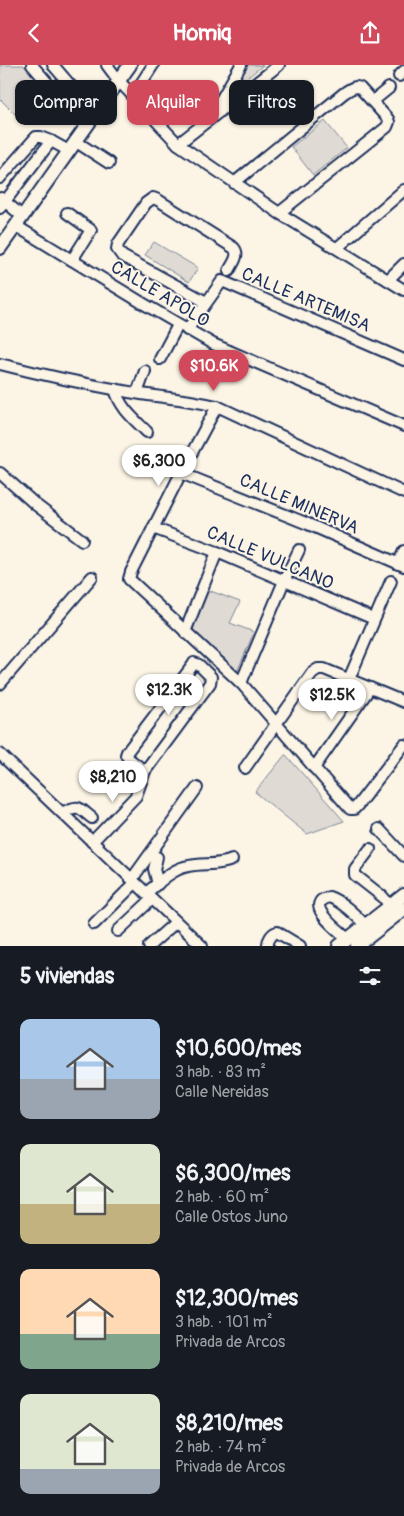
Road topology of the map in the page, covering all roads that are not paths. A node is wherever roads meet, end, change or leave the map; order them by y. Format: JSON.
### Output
{"nodes":[{"id":1,"x":32,"y":65,"type":"edge"},
{"id":2,"x":53,"y":65,"type":"edge"},
{"id":3,"x":107,"y":65,"type":"edge"},
{"id":4,"x":130,"y":65,"type":"edge"},
{"id":5,"x":153,"y":65,"type":"edge"},
{"id":6,"x":241,"y":65,"type":"edge"},
{"id":7,"x":279,"y":65,"type":"edge"},
{"id":8,"x":45,"y":80,"type":"edge"},
{"id":9,"x":66,"y":80,"type":"edge"},
{"id":10,"x":143,"y":80,"type":"edge"},
{"id":11,"x":119,"y":81,"type":"junction"},
{"id":12,"x":117,"y":84,"type":"edge"},
{"id":13,"x":389,"y":88,"type":"dead end"},
{"id":14,"x":127,"y":90,"type":"edge"},
{"id":15,"x":373,"y":101,"type":"junction"},
{"id":16,"x":219,"y":103,"type":"edge"},
{"id":17,"x":219,"y":111,"type":"edge"},
{"id":18,"x":88,"y":125,"type":"edge"},
{"id":19,"x":160,"y":125,"type":"edge"},
{"id":20,"x":201,"y":125,"type":"edge"},
{"id":21,"x":51,"y":141,"type":"junction"},
{"id":22,"x":178,"y":144,"type":"junction"},
{"id":23,"x":72,"y":146,"type":"junction"},
{"id":24,"x":109,"y":163,"type":"dead end"},
{"id":25,"x":0,"y":178,"type":"edge"},
{"id":26,"x":234,"y":183,"type":"junction"},
{"id":27,"x":404,"y":190,"type":"edge"},
{"id":28,"x":1,"y":202,"type":"edge"},
{"id":29,"x":67,"y":213,"type":"dead end"},
{"id":30,"x":279,"y":213,"type":"junction"},
{"id":31,"x":19,"y":221,"type":"junction"},
{"id":32,"x":337,"y":248,"type":"junction"},
{"id":33,"x":0,"y":249,"type":"edge"},
{"id":34,"x":72,"y":260,"type":"junction"},
{"id":35,"x":404,"y":263,"type":"edge"},
{"id":36,"x":229,"y":271,"type":"dead end"},
{"id":37,"x":388,"y":280,"type":"junction"},
{"id":38,"x":404,"y":290,"type":"edge"},
{"id":39,"x":206,"y":302,"type":"junction"},
{"id":40,"x":183,"y":327,"type":"junction"},
{"id":41,"x":160,"y":359,"type":"dead end"},
{"id":42,"x":404,"y":360,"type":"edge"},
{"id":43,"x":0,"y":364,"type":"edge"},
{"id":44,"x":145,"y":371,"type":"dead end"},
{"id":45,"x":115,"y":389,"type":"junction"},
{"id":46,"x":137,"y":393,"type":"junction"},
{"id":47,"x":216,"y":406,"type":"junction"},
{"id":48,"x":404,"y":426,"type":"edge"},
{"id":49,"x":147,"y":432,"type":"dead end"},
{"id":50,"x":181,"y":473,"type":"junction"},
{"id":51,"x":1,"y":476,"type":"edge"},
{"id":52,"x":404,"y":493,"type":"edge"},
{"id":53,"x":153,"y":528,"type":"junction"},
{"id":54,"x":82,"y":540,"type":"dead end"},
{"id":55,"x":298,"y":550,"type":"dead end"},
{"id":56,"x":404,"y":551,"type":"edge"},
{"id":57,"x":217,"y":552,"type":"junction"},
{"id":58,"x":401,"y":565,"type":"edge"},
{"id":59,"x":92,"y":577,"type":"dead end"},
{"id":60,"x":284,"y":581,"type":"junction"},
{"id":61,"x":391,"y":581,"type":"dead end"},
{"id":62,"x":374,"y":619,"type":"junction"},
{"id":63,"x":185,"y":632,"type":"junction"},
{"id":64,"x":349,"y":679,"type":"junction"},
{"id":65,"x":0,"y":683,"type":"edge"},
{"id":66,"x":241,"y":683,"type":"junction"},
{"id":67,"x":370,"y":687,"type":"junction"},
{"id":68,"x":403,"y":698,"type":"edge"},
{"id":69,"x":276,"y":724,"type":"junction"},
{"id":70,"x":404,"y":745,"type":"edge"},
{"id":71,"x":0,"y":754,"type":"edge"},
{"id":72,"x":245,"y":768,"type":"dead end"},
{"id":73,"x":314,"y":768,"type":"junction"},
{"id":74,"x":145,"y":771,"type":"junction"},
{"id":75,"x":196,"y":788,"type":"dead end"},
{"id":76,"x":62,"y":813,"type":"junction"},
{"id":77,"x":92,"y":818,"type":"dead end"},
{"id":78,"x":379,"y":829,"type":"dead end"},
{"id":79,"x":92,"y":842,"type":"junction"},
{"id":80,"x":370,"y":849,"type":"dead end"},
{"id":81,"x":404,"y":856,"type":"edge"},
{"id":82,"x":157,"y":857,"type":"dead end"},
{"id":83,"x":232,"y":861,"type":"dead end"},
{"id":84,"x":134,"y":881,"type":"junction"},
{"id":85,"x":158,"y":884,"type":"junction"},
{"id":86,"x":404,"y":895,"type":"edge"},
{"id":87,"x":149,"y":896,"type":"junction"},
{"id":88,"x":390,"y":906,"type":"junction"},
{"id":89,"x":404,"y":909,"type":"edge"},
{"id":90,"x":176,"y":922,"type":"junction"},
{"id":91,"x":94,"y":924,"type":"dead end"},
{"id":92,"x":365,"y":925,"type":"junction"},
{"id":93,"x":118,"y":931,"type":"dead end"},
{"id":94,"x":348,"y":944,"type":"edge"},
{"id":95,"x":149,"y":946,"type":"edge"},
{"id":96,"x":202,"y":946,"type":"edge"},
{"id":97,"x":268,"y":946,"type":"edge"},
{"id":98,"x":300,"y":946,"type":"edge"}],
"edges":[{"from":1,"to":8,"type":"street"},
{"from":2,"to":9,"type":"street"},
{"from":3,"to":11,"type":"street"},
{"from":4,"to":11,"type":"main road"},
{"from":5,"to":10,"type":"street"},
{"from":6,"to":16,"type":"street"},
{"from":7,"to":17,"type":"street"},
{"from":11,"to":12,"type":"main road"},
{"from":11,"to":14,"type":"street"},
{"from":13,"to":15,"type":"street"},
{"from":15,"to":26,"type":"street"},
{"from":15,"to":30,"type":"street"},
{"from":18,"to":23,"type":"main road"},
{"from":19,"to":22,"type":"street"},
{"from":20,"to":22,"type":"street"},
{"from":21,"to":23,"type":"street"},
{"from":21,"to":25,"type":"street"},
{"from":21,"to":28,"type":"street"},
{"from":22,"to":26,"type":"street"},
{"from":23,"to":24,"type":"street"},
{"from":23,"to":31,"type":"main road"},
{"from":26,"to":30,"type":"street"},
{"from":27,"to":32,"type":"street"},
{"from":28,"to":31,"type":"street","name":"CALLE APOLO"},
{"from":29,"to":34,"type":"street"},
{"from":30,"to":32,"type":"street"},
{"from":31,"to":33,"type":"main road"},
{"from":31,"to":34,"type":"street","name":"CALLE APOLO"},
{"from":32,"to":37,"type":"street"},
{"from":34,"to":40,"type":"street","name":"CALLE APOLO"},
{"from":35,"to":37,"type":"street"},
{"from":36,"to":39,"type":"street"},
{"from":37,"to":38,"type":"street"},
{"from":39,"to":40,"type":"street"},
{"from":39,"to":42,"type":"street","name":"CALLE ARTEMISA"},
{"from":40,"to":41,"type":"street"},
{"from":40,"to":48,"type":"street","name":"CALLE APOLO"},
{"from":43,"to":45,"type":"street"},
{"from":44,"to":46,"type":"street"},
{"from":45,"to":46,"type":"street"},
{"from":45,"to":49,"type":"street"},
{"from":46,"to":47,"type":"street"},
{"from":47,"to":50,"type":"street"},
{"from":47,"to":52,"type":"street"},
{"from":50,"to":53,"type":"street"},
{"from":50,"to":58,"type":"street","name":"CALLE MINERVA"},
{"from":51,"to":54,"type":"street"},
{"from":53,"to":57,"type":"street","name":"CALLE VULCANO"},
{"from":53,"to":63,"type":"street"},
{"from":55,"to":60,"type":"street"},
{"from":56,"to":58,"type":"street"},
{"from":57,"to":60,"type":"street","name":"CALLE VULCANO"},
{"from":57,"to":63,"type":"street"},
{"from":59,"to":65,"type":"street"},
{"from":60,"to":62,"type":"street","name":"CALLE VULCANO"},
{"from":60,"to":66,"type":"street"},
{"from":61,"to":62,"type":"street"},
{"from":62,"to":64,"type":"street"},
{"from":63,"to":66,"type":"street"},
{"from":64,"to":67,"type":"street"},
{"from":64,"to":69,"type":"street"},
{"from":66,"to":69,"type":"street"},
{"from":67,"to":68,"type":"street"},
{"from":67,"to":73,"type":"street"},
{"from":69,"to":72,"type":"street"},
{"from":69,"to":73,"type":"street"},
{"from":70,"to":73,"type":"street"},
{"from":71,"to":76,"type":"street"},
{"from":74,"to":74,"type":"street"},
{"from":74,"to":79,"type":"street"},
{"from":75,"to":84,"type":"street"},
{"from":76,"to":77,"type":"street"},
{"from":76,"to":79,"type":"street"},
{"from":78,"to":81,"type":"street"},
{"from":79,"to":84,"type":"street"},
{"from":80,"to":88,"type":"street"},
{"from":82,"to":85,"type":"street"},
{"from":83,"to":85,"type":"street"},
{"from":84,"to":87,"type":"street"},
{"from":84,"to":91,"type":"street"},
{"from":85,"to":87,"type":"street"},
{"from":86,"to":88,"type":"main road"},
{"from":87,"to":90,"type":"street"},
{"from":87,"to":93,"type":"street"},
{"from":88,"to":92,"type":"main road"},
{"from":89,"to":94,"type":"main road"},
{"from":90,"to":95,"type":"street"},
{"from":90,"to":96,"type":"street"},
{"from":92,"to":94,"type":"main road"},
{"from":92,"to":94,"type":"street"},
{"from":97,"to":98,"type":"street"}]}
